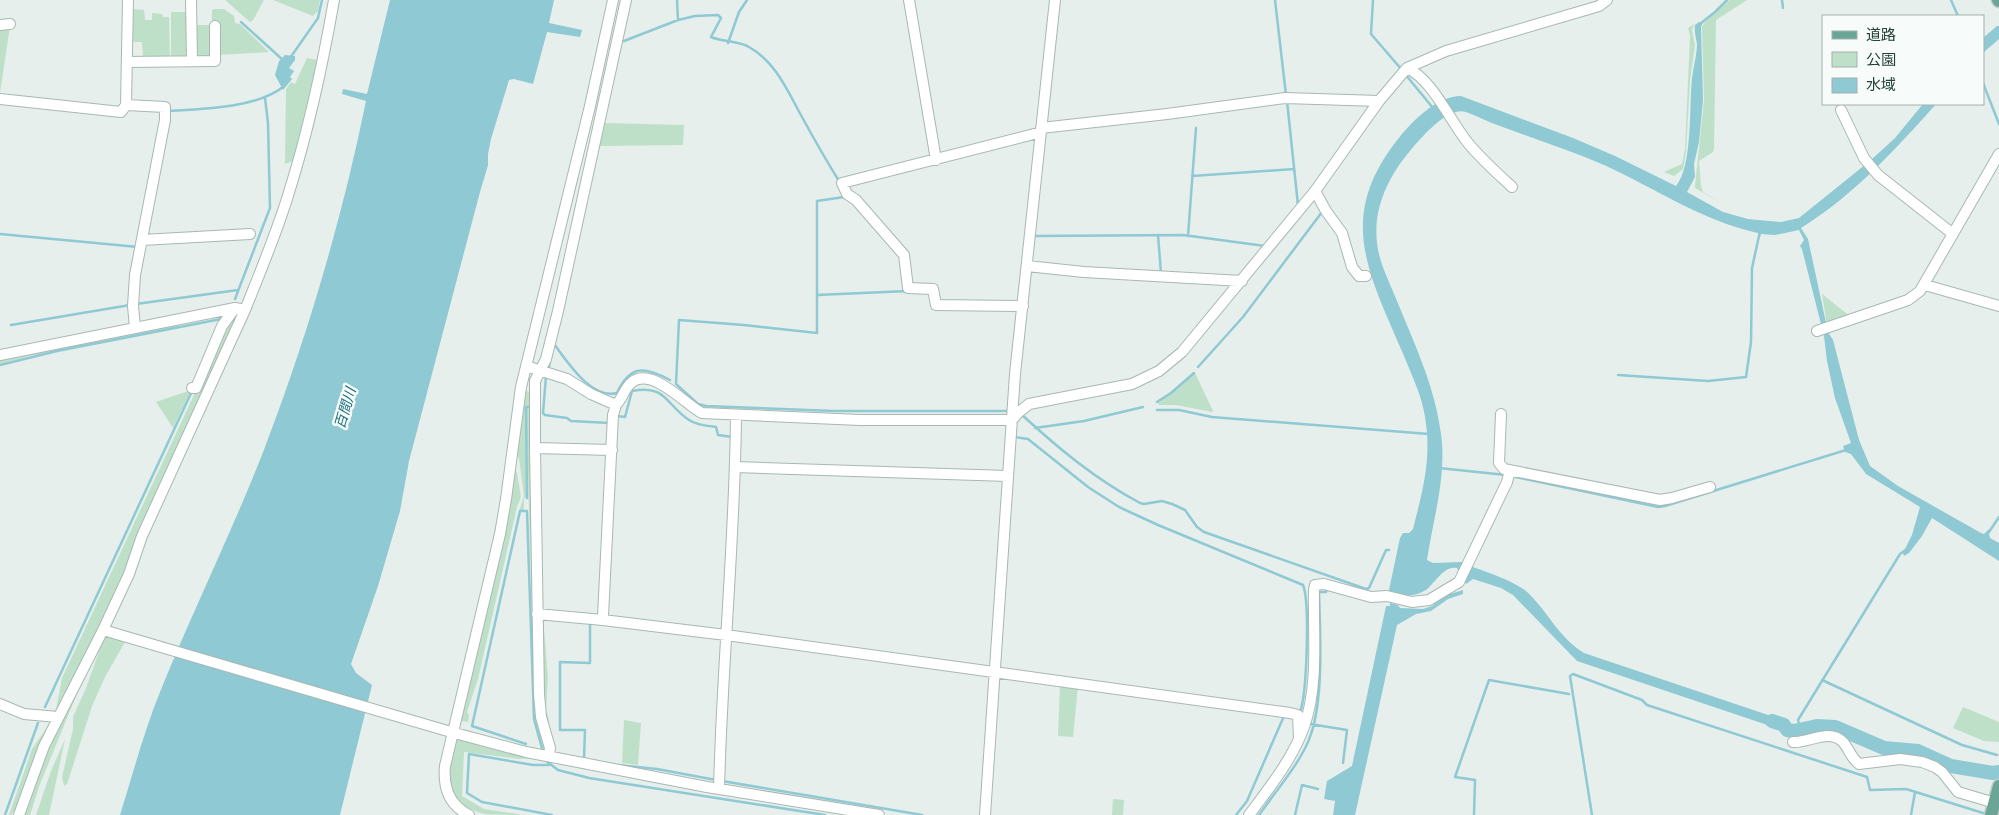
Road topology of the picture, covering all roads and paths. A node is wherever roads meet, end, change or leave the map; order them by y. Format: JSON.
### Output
{"nodes":[{"id":1,"x":128,"y":0,"type":"edge"},
{"id":2,"x":191,"y":0,"type":"edge"},
{"id":3,"x":334,"y":0,"type":"edge"},
{"id":4,"x":613,"y":0,"type":"edge"},
{"id":5,"x":626,"y":0,"type":"edge"},
{"id":6,"x":909,"y":0,"type":"edge"},
{"id":7,"x":1055,"y":0,"type":"edge"},
{"id":8,"x":1603,"y":1,"type":"edge"},
{"id":9,"x":215,"y":26,"type":"dead end"},
{"id":10,"x":127,"y":62,"type":"junction"},
{"id":11,"x":192,"y":62,"type":"junction"},
{"id":12,"x":1405,"y":70,"type":"junction"},
{"id":13,"x":0,"y":99,"type":"edge"},
{"id":14,"x":1380,"y":101,"type":"junction"},
{"id":15,"x":124,"y":107,"type":"junction"},
{"id":16,"x":1841,"y":110,"type":"dead end"},
{"id":17,"x":1038,"y":132,"type":"junction"},
{"id":18,"x":1999,"y":154,"type":"edge"},
{"id":19,"x":936,"y":160,"type":"junction"},
{"id":20,"x":1512,"y":187,"type":"dead end"},
{"id":21,"x":1316,"y":191,"type":"junction"},
{"id":22,"x":250,"y":234,"type":"dead end"},
{"id":23,"x":1953,"y":234,"type":"junction"},
{"id":24,"x":144,"y":240,"type":"junction"},
{"id":25,"x":1027,"y":266,"type":"junction"},
{"id":26,"x":1366,"y":276,"type":"dead end"},
{"id":27,"x":1240,"y":281,"type":"junction"},
{"id":28,"x":1925,"y":285,"type":"junction"},
{"id":29,"x":1023,"y":306,"type":"junction"},
{"id":30,"x":1999,"y":306,"type":"edge"},
{"id":31,"x":240,"y":309,"type":"junction"},
{"id":32,"x":135,"y":327,"type":"junction"},
{"id":33,"x":1817,"y":331,"type":"dead end"},
{"id":34,"x":0,"y":355,"type":"edge"},
{"id":35,"x":526,"y":366,"type":"junction"},
{"id":36,"x":539,"y":370,"type":"junction"},
{"id":37,"x":193,"y":388,"type":"dead end"},
{"id":38,"x":616,"y":406,"type":"junction"},
{"id":39,"x":1501,"y":414,"type":"dead end"},
{"id":40,"x":736,"y":416,"type":"junction"},
{"id":41,"x":1010,"y":420,"type":"junction"},
{"id":42,"x":535,"y":448,"type":"junction"},
{"id":43,"x":610,"y":450,"type":"junction"},
{"id":44,"x":736,"y":464,"type":"junction"},
{"id":45,"x":1509,"y":474,"type":"junction"},
{"id":46,"x":1006,"y":476,"type":"junction"},
{"id":47,"x":1710,"y":487,"type":"dead end"},
{"id":48,"x":537,"y":614,"type":"junction"},
{"id":49,"x":603,"y":616,"type":"dead end"},
{"id":50,"x":108,"y":632,"type":"junction"},
{"id":51,"x":726,"y":635,"type":"junction"},
{"id":52,"x":995,"y":670,"type":"junction"},
{"id":53,"x":1075,"y":679,"type":"dead end"},
{"id":54,"x":0,"y":704,"type":"edge"},
{"id":55,"x":58,"y":717,"type":"junction"},
{"id":56,"x":451,"y":732,"type":"junction"},
{"id":57,"x":1299,"y":738,"type":"junction"},
{"id":58,"x":1793,"y":742,"type":"dead end"},
{"id":59,"x":546,"y":755,"type":"junction"},
{"id":60,"x":719,"y":783,"type":"junction"},
{"id":61,"x":1999,"y":786,"type":"edge"},
{"id":62,"x":1995,"y":805,"type":"edge"},
{"id":63,"x":19,"y":815,"type":"edge"},
{"id":64,"x":469,"y":815,"type":"edge"},
{"id":65,"x":879,"y":815,"type":"edge"},
{"id":66,"x":985,"y":815,"type":"edge"},
{"id":67,"x":1249,"y":815,"type":"edge"}],
"edges":[{"from":1,"to":10,"type":"street"},
{"from":2,"to":11,"type":"street"},
{"from":3,"to":31,"type":"street"},
{"from":4,"to":35,"type":"street"},
{"from":5,"to":36,"type":"street"},
{"from":6,"to":19,"type":"street"},
{"from":7,"to":17,"type":"street"},
{"from":8,"to":12,"type":"street"},
{"from":9,"to":11,"type":"street"},
{"from":10,"to":11,"type":"street"},
{"from":10,"to":15,"type":"street"},
{"from":12,"to":14,"type":"street"},
{"from":12,"to":20,"type":"street"},
{"from":13,"to":15,"type":"street"},
{"from":14,"to":17,"type":"street"},
{"from":14,"to":21,"type":"street"},
{"from":15,"to":24,"type":"street"},
{"from":16,"to":23,"type":"street"},
{"from":17,"to":19,"type":"street"},
{"from":17,"to":25,"type":"street"},
{"from":18,"to":23,"type":"street"},
{"from":19,"to":29,"type":"street"},
{"from":21,"to":26,"type":"street"},
{"from":21,"to":27,"type":"street"},
{"from":22,"to":24,"type":"street"},
{"from":23,"to":28,"type":"street"},
{"from":24,"to":32,"type":"street"},
{"from":25,"to":27,"type":"street"},
{"from":25,"to":29,"type":"street"},
{"from":27,"to":41,"type":"street"},
{"from":28,"to":30,"type":"street"},
{"from":28,"to":33,"type":"street"},
{"from":29,"to":41,"type":"street"},
{"from":31,"to":32,"type":"street"},
{"from":31,"to":37,"type":"street"},
{"from":31,"to":50,"type":"street"},
{"from":32,"to":34,"type":"street"},
{"from":35,"to":36,"type":"street"},
{"from":35,"to":56,"type":"street"},
{"from":36,"to":38,"type":"street"},
{"from":36,"to":42,"type":"street"},
{"from":38,"to":40,"type":"street"},
{"from":38,"to":43,"type":"street"},
{"from":39,"to":45,"type":"street"},
{"from":40,"to":41,"type":"street"},
{"from":40,"to":44,"type":"street"},
{"from":41,"to":46,"type":"street"},
{"from":42,"to":43,"type":"street"},
{"from":42,"to":48,"type":"street"},
{"from":43,"to":49,"type":"street"},
{"from":44,"to":46,"type":"street"},
{"from":44,"to":51,"type":"street"},
{"from":45,"to":47,"type":"street"},
{"from":45,"to":57,"type":"street"},
{"from":46,"to":52,"type":"street"},
{"from":48,"to":51,"type":"street"},
{"from":48,"to":59,"type":"street"},
{"from":50,"to":55,"type":"street"},
{"from":50,"to":56,"type":"street"},
{"from":51,"to":52,"type":"street"},
{"from":51,"to":60,"type":"street"},
{"from":52,"to":53,"type":"street"},
{"from":52,"to":57,"type":"street"},
{"from":52,"to":66,"type":"street"},
{"from":54,"to":55,"type":"street"},
{"from":55,"to":63,"type":"street"},
{"from":56,"to":59,"type":"street"},
{"from":56,"to":64,"type":"street"},
{"from":57,"to":67,"type":"street"},
{"from":58,"to":62,"type":"street"},
{"from":59,"to":60,"type":"street"},
{"from":60,"to":65,"type":"street"},
{"from":61,"to":62,"type":"main road"}]}
